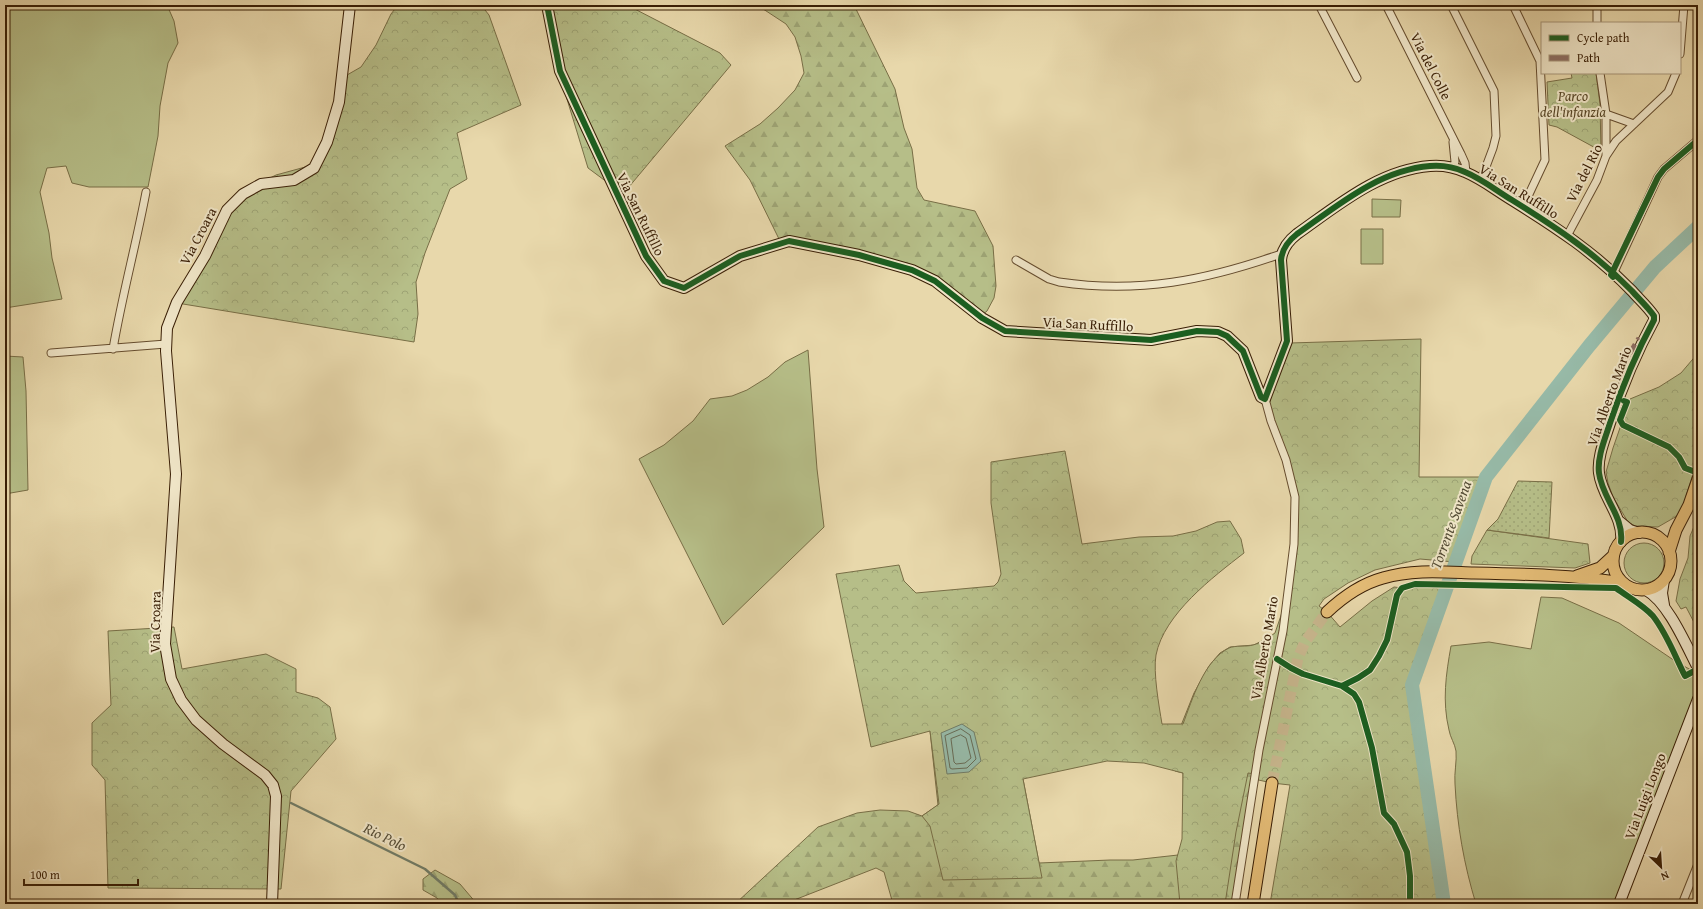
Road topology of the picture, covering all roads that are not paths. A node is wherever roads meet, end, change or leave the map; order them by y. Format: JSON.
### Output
{"nodes":[{"id":1,"x":350,"y":5,"type":"edge"},
{"id":2,"x":547,"y":5,"type":"edge"},
{"id":3,"x":1319,"y":5,"type":"edge"},
{"id":4,"x":1386,"y":5,"type":"edge"},
{"id":5,"x":1451,"y":5,"type":"edge"},
{"id":6,"x":1513,"y":5,"type":"edge"},
{"id":7,"x":1597,"y":5,"type":"edge"},
{"id":8,"x":1684,"y":5,"type":"edge"},
{"id":9,"x":1597,"y":22,"type":"edge"},
{"id":10,"x":1681,"y":42,"type":"edge"},
{"id":11,"x":1600,"y":74,"type":"edge"},
{"id":12,"x":1676,"y":74,"type":"edge"},
{"id":13,"x":1357,"y":78,"type":"dead end"},
{"id":14,"x":1606,"y":114,"type":"junction"},
{"id":15,"x":1634,"y":124,"type":"junction"},
{"id":16,"x":1453,"y":138,"type":"junction"},
{"id":17,"x":1698,"y":140,"type":"edge"},
{"id":18,"x":1606,"y":156,"type":"junction"},
{"id":19,"x":1454,"y":168,"type":"junction"},
{"id":20,"x":1466,"y":172,"type":"junction"},
{"id":21,"x":1481,"y":180,"type":"junction"},
{"id":22,"x":146,"y":192,"type":"dead end"},
{"id":23,"x":1523,"y":207,"type":"junction"},
{"id":24,"x":1567,"y":236,"type":"junction"},
{"id":25,"x":1282,"y":254,"type":"junction"},
{"id":26,"x":1016,"y":260,"type":"dead end"},
{"id":27,"x":1614,"y":272,"type":"junction"},
{"id":28,"x":166,"y":344,"type":"junction"},
{"id":29,"x":113,"y":349,"type":"junction"},
{"id":30,"x":51,"y":353,"type":"dead end"},
{"id":31,"x":1265,"y":399,"type":"junction"},
{"id":32,"x":1698,"y":479,"type":"edge"},
{"id":33,"x":1682,"y":518,"type":"junction"},
{"id":34,"x":1618,"y":520,"type":"junction"},
{"id":35,"x":1639,"y":532,"type":"junction"},
{"id":36,"x":1655,"y":536,"type":"junction"},
{"id":37,"x":1621,"y":542,"type":"junction"},
{"id":38,"x":1669,"y":552,"type":"junction"},
{"id":39,"x":1613,"y":556,"type":"junction"},
{"id":40,"x":1568,"y":577,"type":"junction"},
{"id":41,"x":1664,"y":580,"type":"junction"},
{"id":42,"x":1623,"y":583,"type":"junction"},
{"id":43,"x":1646,"y":590,"type":"junction"},
{"id":44,"x":1665,"y":607,"type":"junction"},
{"id":45,"x":1327,"y":612,"type":"tunnel mouth"},
{"id":46,"x":1698,"y":668,"type":"edge"},
{"id":47,"x":1698,"y":699,"type":"edge"},
{"id":48,"x":1272,"y":784,"type":"tunnel mouth"},
{"id":49,"x":1698,"y":864,"type":"edge"},
{"id":50,"x":272,"y":904,"type":"edge"},
{"id":51,"x":1235,"y":904,"type":"edge"},
{"id":52,"x":1253,"y":904,"type":"edge"},
{"id":53,"x":1618,"y":904,"type":"edge"},
{"id":54,"x":1682,"y":904,"type":"edge"}],
"edges":[{"from":1,"to":28,"type":"street","name":"Via Croara"},
{"from":2,"to":31,"type":"street","name":"Via San Ruffillo"},
{"from":3,"to":13,"type":"street"},
{"from":4,"to":16,"type":"street","name":"Via del Colle"},
{"from":5,"to":21,"type":"street"},
{"from":6,"to":23,"type":"street"},
{"from":7,"to":9,"type":"street"},
{"from":8,"to":10,"type":"street"},
{"from":11,"to":14,"type":"street"},
{"from":12,"to":15,"type":"street","name":"Via del Rio"},
{"from":14,"to":15,"type":"street"},
{"from":14,"to":18,"type":"street"},
{"from":15,"to":18,"type":"street","name":"Via del Rio"},
{"from":16,"to":19,"type":"street","name":"Via del Colle"},
{"from":16,"to":20,"type":"street","name":"Via del Colle"},
{"from":17,"to":27,"type":"street"},
{"from":18,"to":24,"type":"street","name":"Via del Rio"},
{"from":19,"to":20,"type":"street","name":"Via San Ruffillo"},
{"from":19,"to":25,"type":"street","name":"Via San Ruffillo"},
{"from":20,"to":21,"type":"street","name":"Via San Ruffillo"},
{"from":21,"to":23,"type":"street","name":"Via San Ruffillo"},
{"from":22,"to":29,"type":"street"},
{"from":23,"to":24,"type":"street","name":"Via San Ruffillo"},
{"from":24,"to":27,"type":"street","name":"Via San Ruffillo"},
{"from":25,"to":26,"type":"street"},
{"from":25,"to":31,"type":"street"},
{"from":27,"to":34,"type":"street","name":"Via Alberto Mario"},
{"from":28,"to":29,"type":"street"},
{"from":28,"to":50,"type":"street","name":"Via Croara"},
{"from":29,"to":30,"type":"street"},
{"from":31,"to":51,"type":"street","name":"Via Alberto Mario"},
{"from":32,"to":33,"type":"main road"},
{"from":33,"to":36,"type":"main road"},
{"from":33,"to":38,"type":"main road"},
{"from":34,"to":35,"type":"street"},
{"from":34,"to":37,"type":"street","name":"Via Alberto Mario"},
{"from":35,"to":36,"type":"main road"},
{"from":35,"to":37,"type":"main road"},
{"from":36,"to":38,"type":"main road"},
{"from":37,"to":39,"type":"main road"},
{"from":38,"to":41,"type":"main road"},
{"from":39,"to":40,"type":"main road"},
{"from":39,"to":42,"type":"main road"},
{"from":40,"to":42,"type":"main road"},
{"from":40,"to":45,"type":"main road"},
{"from":41,"to":43,"type":"main road"},
{"from":41,"to":44,"type":"street"},
{"from":42,"to":43,"type":"main road"},
{"from":43,"to":44,"type":"street"},
{"from":44,"to":46,"type":"street"},
{"from":47,"to":53,"type":"street","name":"Via Luigi Longo"},
{"from":48,"to":52,"type":"main road"},
{"from":49,"to":54,"type":"street"}]}
